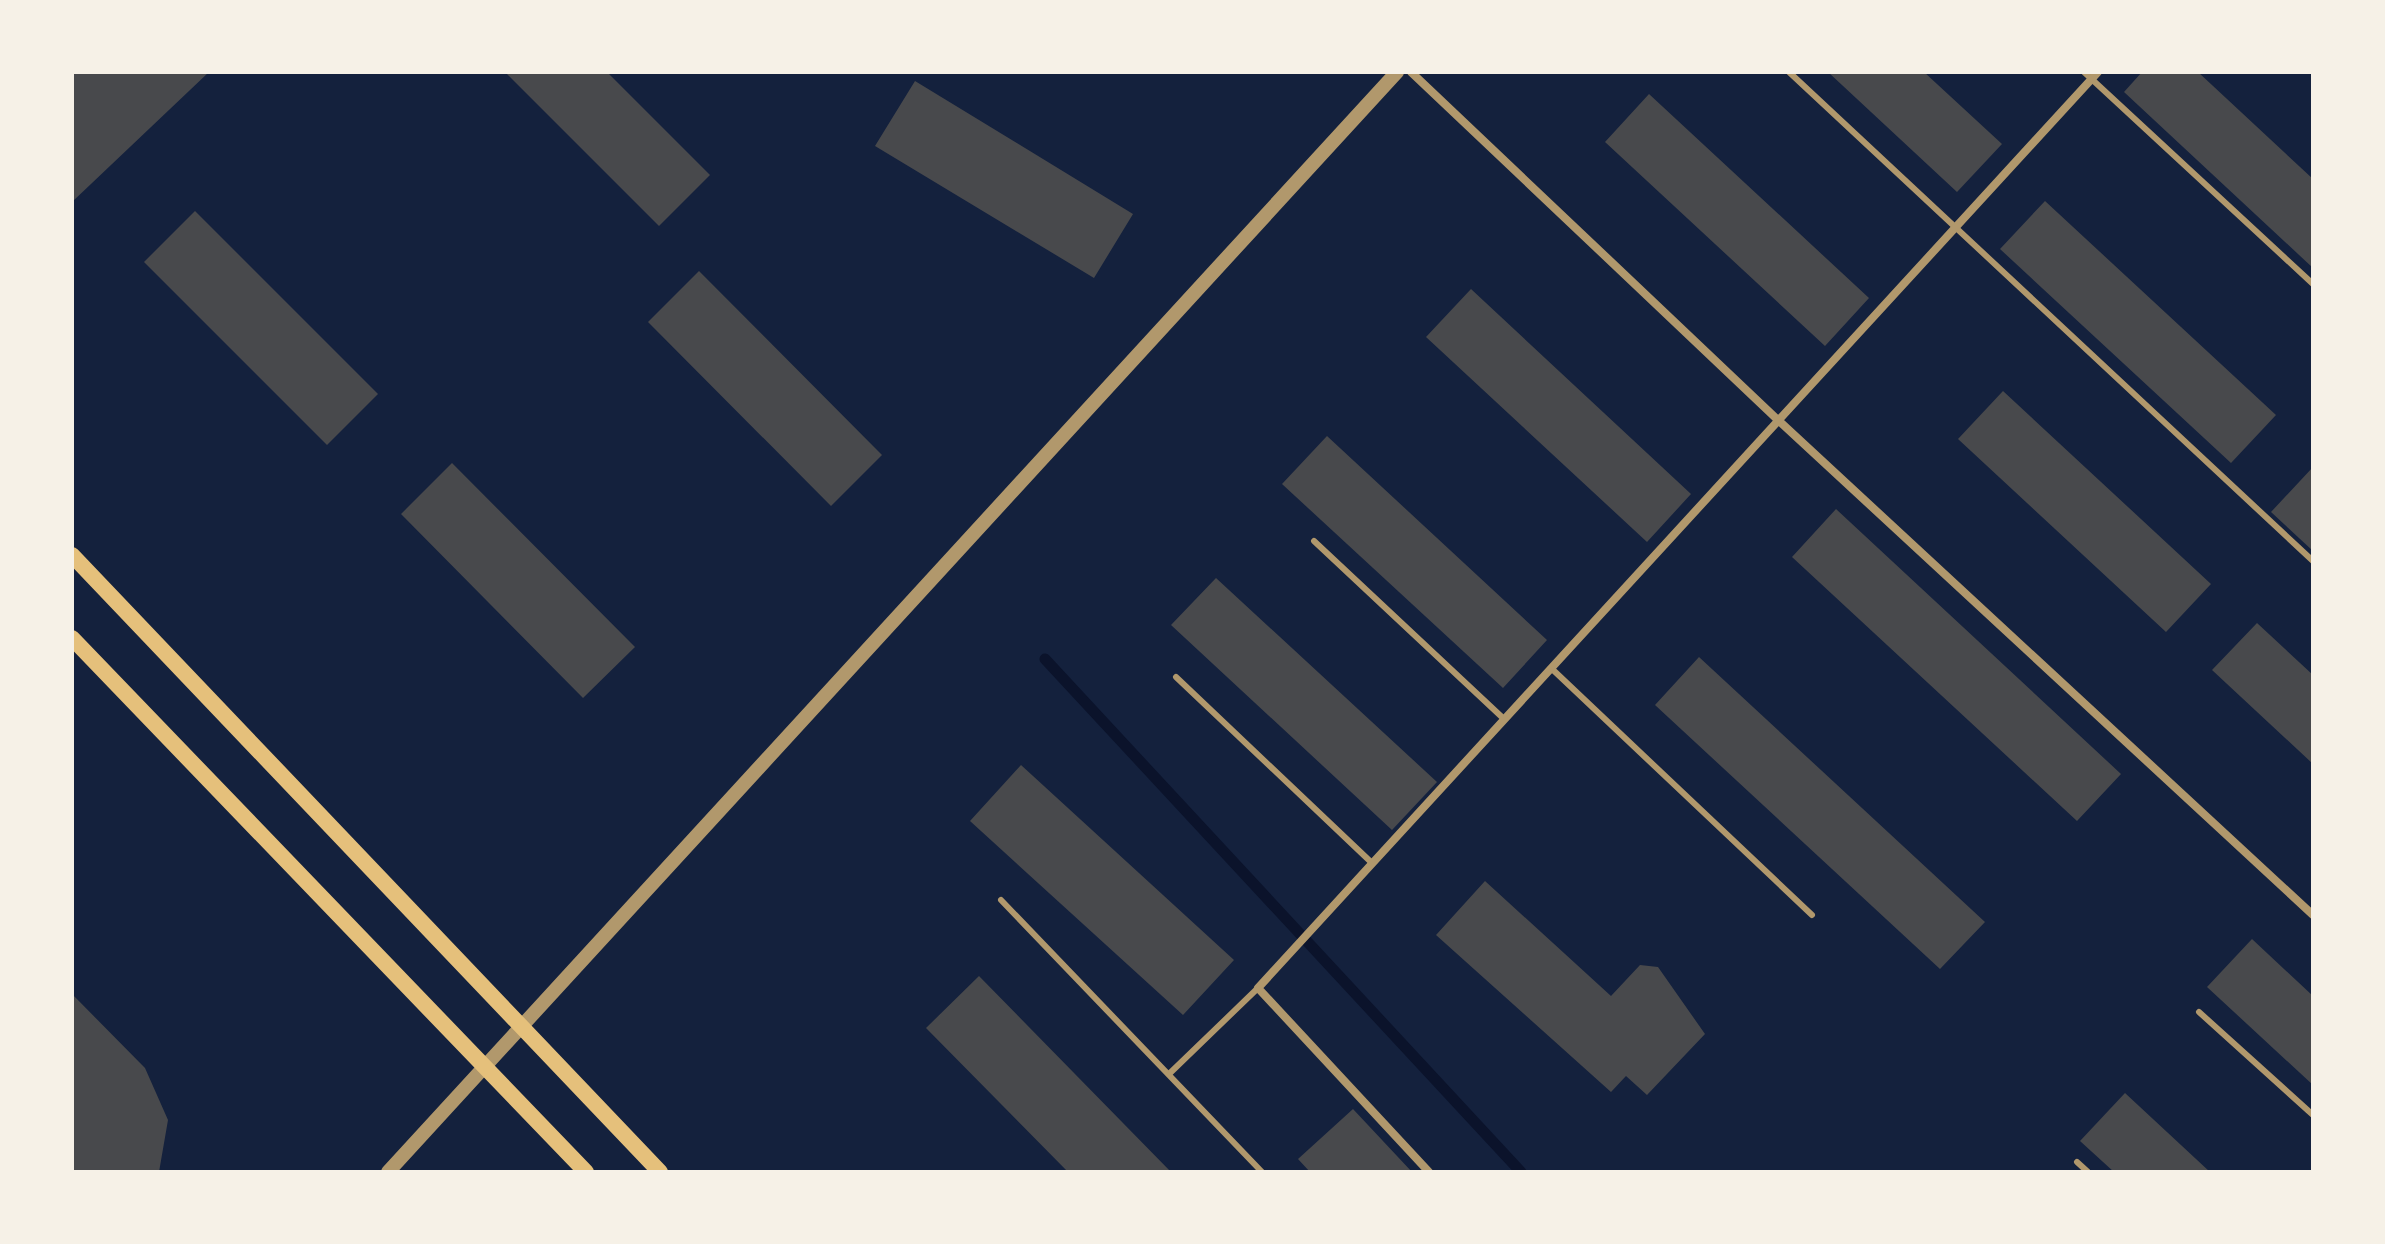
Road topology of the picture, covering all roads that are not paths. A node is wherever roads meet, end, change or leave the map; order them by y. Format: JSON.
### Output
{"nodes":[{"id":1,"x":1397,"y":72,"type":"edge"},
{"id":2,"x":1411,"y":72,"type":"edge"},
{"id":3,"x":1789,"y":72,"type":"edge"},
{"id":4,"x":2091,"y":74,"type":"edge"},
{"id":5,"x":1955,"y":227,"type":"junction"},
{"id":6,"x":2313,"y":284,"type":"edge"},
{"id":7,"x":1778,"y":420,"type":"junction"},
{"id":8,"x":1314,"y":541,"type":"dead end"},
{"id":9,"x":72,"y":555,"type":"edge"},
{"id":10,"x":2313,"y":561,"type":"edge"},
{"id":11,"x":72,"y":638,"type":"edge"},
{"id":12,"x":1551,"y":668,"type":"junction"},
{"id":13,"x":1176,"y":677,"type":"dead end"},
{"id":14,"x":1504,"y":719,"type":"junction"},
{"id":15,"x":1372,"y":863,"type":"junction"},
{"id":16,"x":1001,"y":900,"type":"dead end"},
{"id":17,"x":1812,"y":915,"type":"dead end"},
{"id":18,"x":2313,"y":915,"type":"edge"},
{"id":19,"x":1258,"y":988,"type":"junction"},
{"id":20,"x":2199,"y":1012,"type":"dead end"},
{"id":21,"x":521,"y":1030,"type":"junction"},
{"id":22,"x":485,"y":1069,"type":"junction"},
{"id":23,"x":1169,"y":1074,"type":"junction"},
{"id":24,"x":2313,"y":1115,"type":"edge"},
{"id":25,"x":2077,"y":1162,"type":"dead end"},
{"id":26,"x":388,"y":1172,"type":"edge"},
{"id":27,"x":586,"y":1172,"type":"edge"},
{"id":28,"x":660,"y":1172,"type":"edge"},
{"id":29,"x":1262,"y":1172,"type":"edge"},
{"id":30,"x":1429,"y":1172,"type":"edge"},
{"id":31,"x":2088,"y":1172,"type":"edge"}],
"edges":[{"from":1,"to":21,"type":"street"},
{"from":2,"to":7,"type":"street"},
{"from":3,"to":5,"type":"lane"},
{"from":4,"to":5,"type":"street"},
{"from":4,"to":6,"type":"lane"},
{"from":5,"to":7,"type":"street"},
{"from":5,"to":10,"type":"lane"},
{"from":7,"to":12,"type":"street"},
{"from":7,"to":18,"type":"street"},
{"from":8,"to":14,"type":"lane"},
{"from":9,"to":21,"type":"main road"},
{"from":11,"to":22,"type":"main road"},
{"from":12,"to":14,"type":"street"},
{"from":12,"to":17,"type":"lane"},
{"from":13,"to":15,"type":"lane"},
{"from":14,"to":15,"type":"street"},
{"from":15,"to":19,"type":"street"},
{"from":16,"to":23,"type":"lane"},
{"from":19,"to":23,"type":"lane"},
{"from":19,"to":30,"type":"street"},
{"from":20,"to":24,"type":"lane"},
{"from":21,"to":22,"type":"street"},
{"from":21,"to":28,"type":"main road"},
{"from":22,"to":26,"type":"street"},
{"from":22,"to":27,"type":"main road"},
{"from":23,"to":29,"type":"lane"},
{"from":25,"to":31,"type":"lane"}]}
